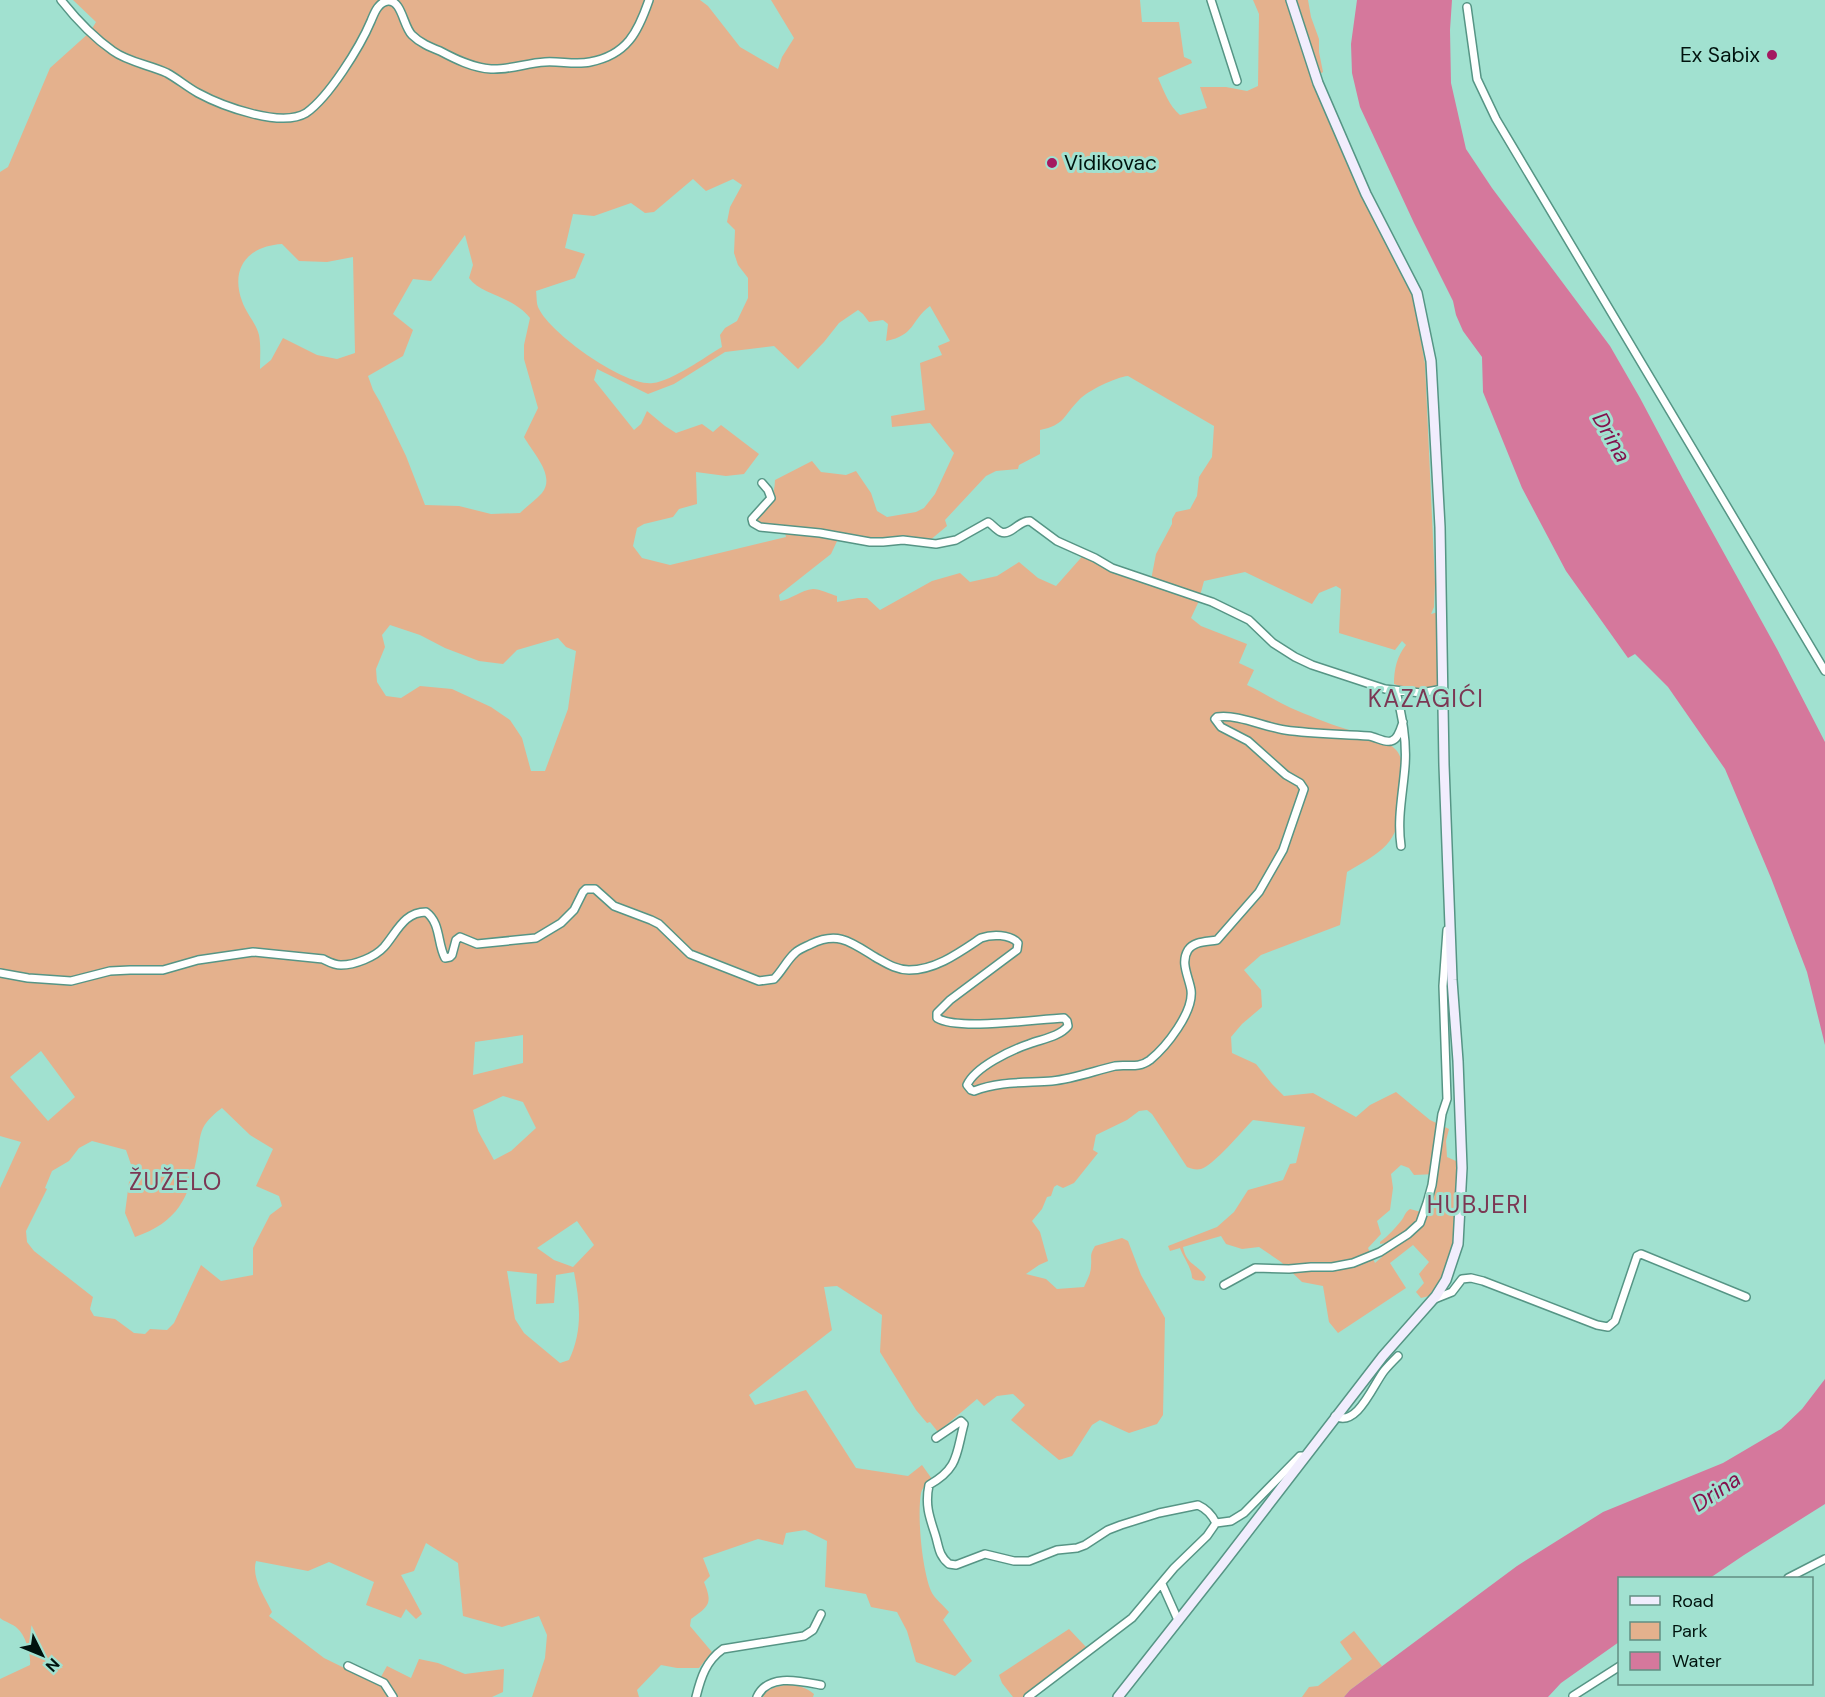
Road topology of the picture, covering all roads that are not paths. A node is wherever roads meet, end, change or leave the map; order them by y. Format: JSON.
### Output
{"nodes":[{"id":1,"x":61,"y":0,"type":"edge"},
{"id":2,"x":649,"y":0,"type":"edge"},
{"id":3,"x":1211,"y":0,"type":"edge"},
{"id":4,"x":1292,"y":0,"type":"edge"},
{"id":5,"x":1467,"y":7,"type":"dead end"},
{"id":6,"x":1236,"y":81,"type":"dead end"},
{"id":7,"x":762,"y":483,"type":"dead end"},
{"id":8,"x":1825,"y":671,"type":"edge"},
{"id":9,"x":1443,"y":689,"type":"junction"},
{"id":10,"x":1396,"y":690,"type":"junction"},
{"id":11,"x":1403,"y":722,"type":"junction"},
{"id":12,"x":1401,"y":846,"type":"dead end"},
{"id":13,"x":1450,"y":906,"type":"junction"},
{"id":14,"x":0,"y":973,"type":"edge"},
{"id":15,"x":1224,"y":1285,"type":"dead end"},
{"id":16,"x":1746,"y":1297,"type":"dead end"},
{"id":17,"x":1431,"y":1300,"type":"junction"},
{"id":18,"x":1398,"y":1356,"type":"dead end"},
{"id":19,"x":1335,"y":1416,"type":"junction"},
{"id":20,"x":936,"y":1438,"type":"dead end"},
{"id":21,"x":1306,"y":1455,"type":"junction"},
{"id":22,"x":1216,"y":1523,"type":"junction"},
{"id":23,"x":1825,"y":1559,"type":"edge"},
{"id":24,"x":1790,"y":1577,"type":"edge"},
{"id":25,"x":1162,"y":1584,"type":"junction"},
{"id":26,"x":821,"y":1614,"type":"dead end"},
{"id":27,"x":1178,"y":1620,"type":"junction"},
{"id":28,"x":348,"y":1666,"type":"dead end"},
{"id":29,"x":1618,"y":1667,"type":"edge"},
{"id":30,"x":821,"y":1685,"type":"dead end"},
{"id":31,"x":1573,"y":1696,"type":"edge"},
{"id":32,"x":393,"y":1697,"type":"edge"},
{"id":33,"x":696,"y":1697,"type":"edge"},
{"id":34,"x":757,"y":1697,"type":"edge"},
{"id":35,"x":1028,"y":1697,"type":"edge"},
{"id":36,"x":1118,"y":1697,"type":"edge"}],
"edges":[{"from":1,"to":2,"type":"street"},
{"from":3,"to":6,"type":"street"},
{"from":4,"to":9,"type":"street"},
{"from":5,"to":8,"type":"street"},
{"from":7,"to":10,"type":"street"},
{"from":9,"to":10,"type":"street"},
{"from":9,"to":13,"type":"street"},
{"from":10,"to":11,"type":"street"},
{"from":11,"to":12,"type":"street"},
{"from":11,"to":14,"type":"street"},
{"from":13,"to":15,"type":"street"},
{"from":13,"to":17,"type":"street"},
{"from":16,"to":17,"type":"street"},
{"from":17,"to":19,"type":"street"},
{"from":18,"to":19,"type":"street"},
{"from":19,"to":21,"type":"street"},
{"from":20,"to":22,"type":"street"},
{"from":21,"to":22,"type":"street"},
{"from":21,"to":27,"type":"street"},
{"from":22,"to":25,"type":"street"},
{"from":23,"to":24,"type":"street"},
{"from":25,"to":27,"type":"street"},
{"from":25,"to":35,"type":"street"},
{"from":26,"to":33,"type":"street"},
{"from":27,"to":36,"type":"street"},
{"from":28,"to":32,"type":"street"},
{"from":29,"to":31,"type":"street"},
{"from":30,"to":34,"type":"street"}]}
